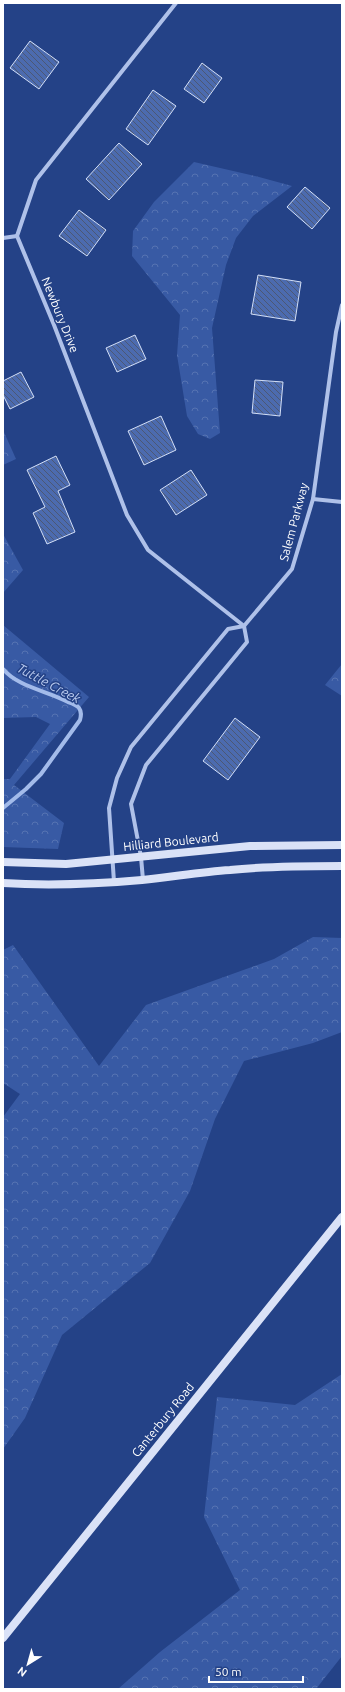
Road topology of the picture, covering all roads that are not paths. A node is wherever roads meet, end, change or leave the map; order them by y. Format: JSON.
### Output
{"nodes":[{"id":1,"x":176,"y":3,"type":"edge"},
{"id":2,"x":17,"y":236,"type":"junction"},
{"id":3,"x":3,"y":238,"type":"edge"},
{"id":4,"x":342,"y":305,"type":"edge"},
{"id":5,"x":313,"y":499,"type":"junction"},
{"id":6,"x":342,"y":502,"type":"edge"},
{"id":7,"x":244,"y":626,"type":"junction"},
{"id":8,"x":342,"y":845,"type":"edge"},
{"id":9,"x":141,"y":857,"type":"junction"},
{"id":10,"x":111,"y":860,"type":"junction"},
{"id":11,"x":3,"y":862,"type":"edge"},
{"id":12,"x":342,"y":866,"type":"edge"},
{"id":13,"x":143,"y":880,"type":"junction"},
{"id":14,"x":114,"y":882,"type":"junction"},
{"id":15,"x":3,"y":883,"type":"edge"},
{"id":16,"x":342,"y":1217,"type":"edge"},
{"id":17,"x":3,"y":1638,"type":"edge"}],
"edges":[{"from":1,"to":2,"type":"street"},
{"from":2,"to":3,"type":"street"},
{"from":2,"to":7,"type":"street","name":"Newbury Drive"},
{"from":4,"to":5,"type":"street","name":"Salem Parkway"},
{"from":5,"to":6,"type":"street"},
{"from":5,"to":7,"type":"street","name":"Salem Parkway"},
{"from":7,"to":9,"type":"street"},
{"from":7,"to":10,"type":"street"},
{"from":8,"to":9,"type":"main road","name":"Hilliard Boulevard"},
{"from":9,"to":10,"type":"main road","name":"Hilliard Boulevard"},
{"from":9,"to":13,"type":"street"},
{"from":10,"to":11,"type":"main road","name":"Hilliard Boulevard"},
{"from":10,"to":14,"type":"street"},
{"from":12,"to":13,"type":"main road"},
{"from":13,"to":14,"type":"main road"},
{"from":14,"to":15,"type":"main road"},
{"from":16,"to":17,"type":"main road","name":"Canterbury Road"}]}
